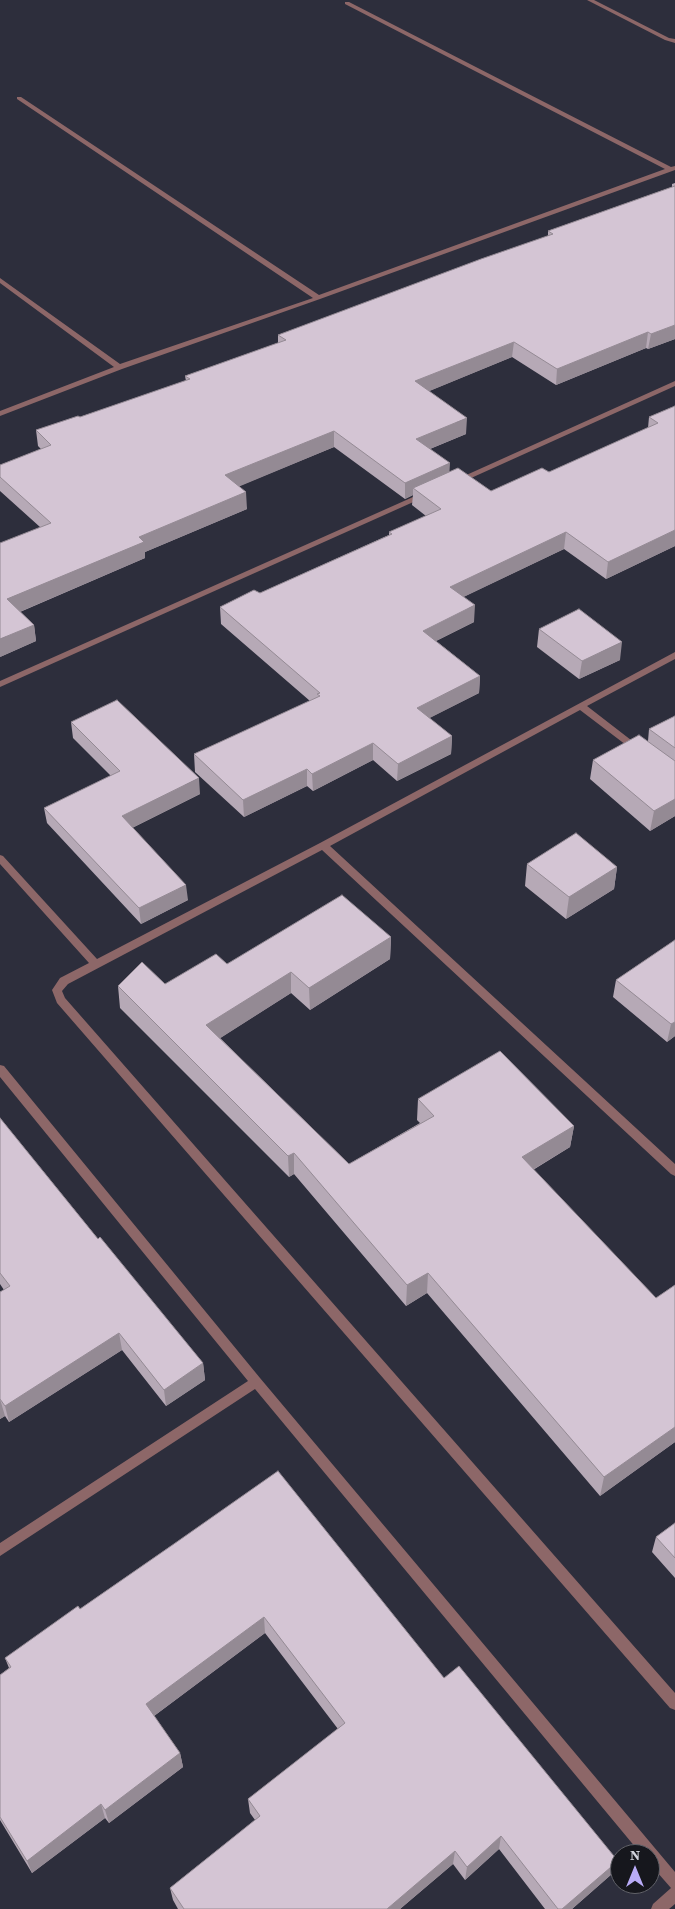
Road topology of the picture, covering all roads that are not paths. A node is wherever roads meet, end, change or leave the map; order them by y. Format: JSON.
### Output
{"nodes":[{"id":1,"x":590,"y":0,"type":"edge"},
{"id":2,"x":347,"y":3,"type":"dead end"},
{"id":3,"x":675,"y":42,"type":"edge"},
{"id":4,"x":19,"y":98,"type":"dead end"},
{"id":5,"x":673,"y":169,"type":"edge"},
{"id":6,"x":0,"y":280,"type":"edge"},
{"id":7,"x":318,"y":298,"type":"junction"},
{"id":8,"x":119,"y":368,"type":"junction"},
{"id":9,"x":675,"y":383,"type":"edge"},
{"id":10,"x":0,"y":414,"type":"edge"},
{"id":11,"x":447,"y":485,"type":"edge"},
{"id":12,"x":429,"y":493,"type":"edge"},
{"id":13,"x":675,"y":655,"type":"edge"},
{"id":14,"x":0,"y":684,"type":"edge"},
{"id":15,"x":581,"y":706,"type":"junction"},
{"id":16,"x":644,"y":754,"type":"edge"},
{"id":17,"x":323,"y":845,"type":"junction"},
{"id":18,"x":0,"y":858,"type":"edge"},
{"id":19,"x":96,"y":964,"type":"junction"},
{"id":20,"x":0,"y":1069,"type":"edge"},
{"id":21,"x":675,"y":1171,"type":"edge"},
{"id":22,"x":256,"y":1382,"type":"junction"},
{"id":23,"x":0,"y":1550,"type":"edge"},
{"id":24,"x":675,"y":1703,"type":"edge"},
{"id":25,"x":675,"y":1883,"type":"edge"},
{"id":26,"x":675,"y":1894,"type":"edge"},
{"id":27,"x":658,"y":1909,"type":"edge"}],
"edges":[{"from":1,"to":3,"type":"street"},
{"from":2,"to":5,"type":"street"},
{"from":4,"to":7,"type":"street"},
{"from":5,"to":7,"type":"street"},
{"from":6,"to":8,"type":"street"},
{"from":7,"to":8,"type":"street"},
{"from":8,"to":10,"type":"street"},
{"from":9,"to":11,"type":"street"},
{"from":12,"to":14,"type":"street"},
{"from":13,"to":15,"type":"street"},
{"from":15,"to":16,"type":"street"},
{"from":15,"to":17,"type":"street"},
{"from":17,"to":19,"type":"street"},
{"from":17,"to":21,"type":"street"},
{"from":18,"to":19,"type":"street"},
{"from":19,"to":24,"type":"street"},
{"from":20,"to":22,"type":"street"},
{"from":22,"to":23,"type":"street"},
{"from":22,"to":25,"type":"street"},
{"from":26,"to":27,"type":"street"}]}
